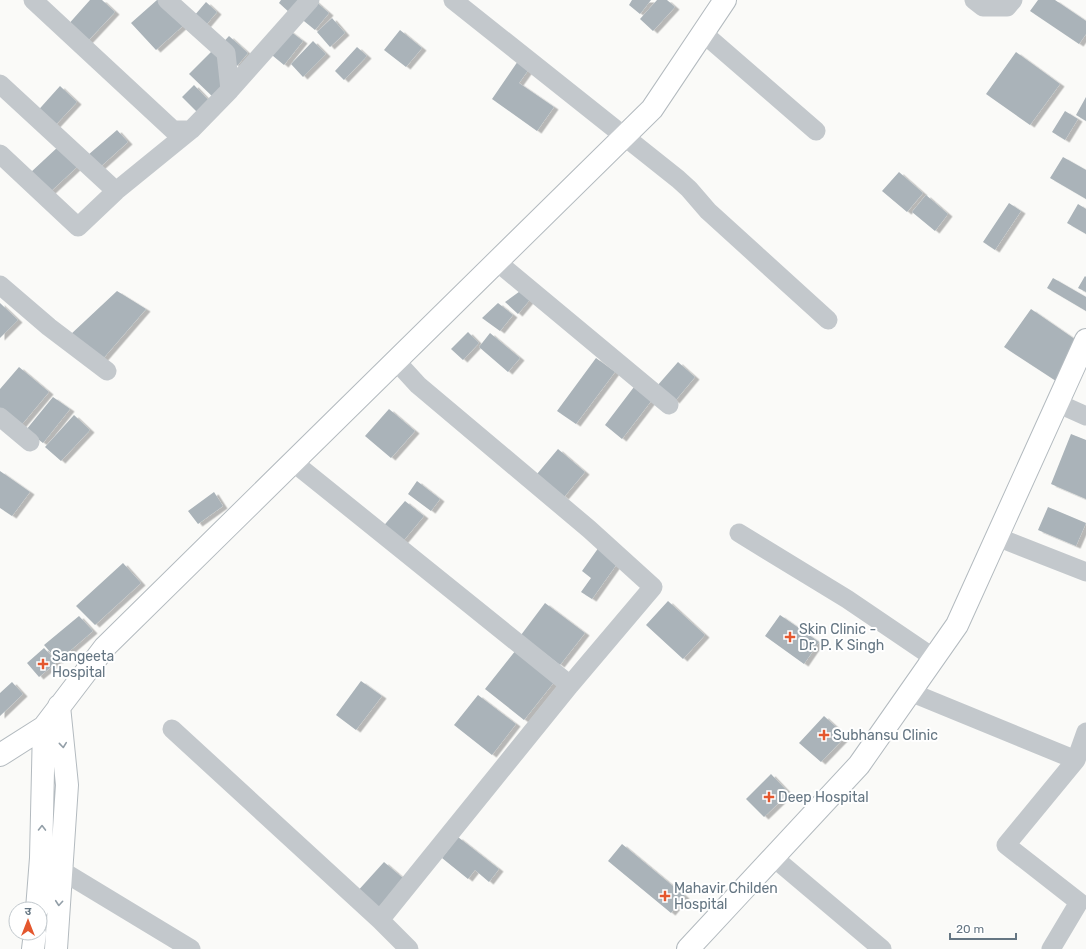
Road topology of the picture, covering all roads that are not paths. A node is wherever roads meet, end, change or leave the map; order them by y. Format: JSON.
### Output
{"nodes":[{"id":1,"x":33,"y":0,"type":"edge"},
{"id":2,"x":167,"y":0,"type":"edge"},
{"id":3,"x":310,"y":0,"type":"edge"},
{"id":4,"x":453,"y":0,"type":"edge"},
{"id":5,"x":725,"y":0,"type":"edge"},
{"id":6,"x":974,"y":0,"type":"edge"},
{"id":7,"x":1013,"y":0,"type":"edge"},
{"id":8,"x":703,"y":33,"type":"junction"},
{"id":9,"x":0,"y":84,"type":"edge"},
{"id":10,"x":230,"y":90,"type":"junction"},
{"id":11,"x":191,"y":130,"type":"junction"},
{"id":12,"x":816,"y":131,"type":"dead end"},
{"id":13,"x":624,"y":135,"type":"junction"},
{"id":14,"x":0,"y":154,"type":"edge"},
{"id":15,"x":116,"y":191,"type":"junction"},
{"id":16,"x":496,"y":262,"type":"junction"},
{"id":17,"x":0,"y":285,"type":"edge"},
{"id":18,"x":828,"y":320,"type":"dead end"},
{"id":19,"x":1086,"y":340,"type":"edge"},
{"id":20,"x":396,"y":361,"type":"junction"},
{"id":21,"x":107,"y":371,"type":"dead end"},
{"id":22,"x":1058,"y":403,"type":"junction"},
{"id":23,"x":669,"y":405,"type":"dead end"},
{"id":24,"x":1086,"y":416,"type":"edge"},
{"id":25,"x":0,"y":417,"type":"edge"},
{"id":26,"x":30,"y":442,"type":"dead end"},
{"id":27,"x":293,"y":462,"type":"junction"},
{"id":28,"x":739,"y":533,"type":"dead end"},
{"id":29,"x":997,"y":537,"type":"junction"},
{"id":30,"x":1086,"y":572,"type":"edge"},
{"id":31,"x":934,"y":658,"type":"junction"},
{"id":32,"x":570,"y":685,"type":"junction"},
{"id":33,"x":910,"y":692,"type":"junction"},
{"id":34,"x":59,"y":706,"type":"junction"},
{"id":35,"x":44,"y":727,"type":"junction"},
{"id":36,"x":172,"y":729,"type":"dead end"},
{"id":37,"x":1086,"y":732,"type":"edge"},
{"id":38,"x":0,"y":755,"type":"edge"},
{"id":39,"x":1076,"y":760,"type":"junction"},
{"id":40,"x":773,"y":857,"type":"junction"},
{"id":41,"x":41,"y":858,"type":"junction"},
{"id":42,"x":62,"y":870,"type":"junction"},
{"id":43,"x":1082,"y":896,"type":"edge"},
{"id":44,"x":38,"y":901,"type":"edge"},
{"id":45,"x":380,"y":920,"type":"junction"},
{"id":46,"x":56,"y":949,"type":"edge"},
{"id":47,"x":191,"y":949,"type":"edge"},
{"id":48,"x":409,"y":949,"type":"edge"},
{"id":49,"x":688,"y":949,"type":"edge"},
{"id":50,"x":882,"y":949,"type":"edge"},
{"id":51,"x":1051,"y":949,"type":"edge"}],
"edges":[{"from":1,"to":11,"type":"street"},
{"from":2,"to":10,"type":"street"},
{"from":3,"to":10,"type":"street"},
{"from":4,"to":13,"type":"street"},
{"from":5,"to":8,"type":"street"},
{"from":6,"to":7,"type":"street"},
{"from":8,"to":12,"type":"street"},
{"from":8,"to":13,"type":"street"},
{"from":9,"to":15,"type":"street"},
{"from":10,"to":11,"type":"street"},
{"from":11,"to":15,"type":"street"},
{"from":13,"to":16,"type":"street"},
{"from":13,"to":18,"type":"street"},
{"from":14,"to":15,"type":"street"},
{"from":16,"to":20,"type":"street"},
{"from":16,"to":23,"type":"street"},
{"from":17,"to":21,"type":"street"},
{"from":19,"to":22,"type":"street"},
{"from":20,"to":27,"type":"street"},
{"from":20,"to":32,"type":"street"},
{"from":22,"to":24,"type":"street"},
{"from":22,"to":29,"type":"street"},
{"from":25,"to":26,"type":"street"},
{"from":27,"to":32,"type":"street"},
{"from":27,"to":34,"type":"street"},
{"from":28,"to":31,"type":"street"},
{"from":29,"to":30,"type":"street"},
{"from":29,"to":31,"type":"street"},
{"from":31,"to":33,"type":"street"},
{"from":32,"to":45,"type":"street"},
{"from":33,"to":39,"type":"street"},
{"from":33,"to":40,"type":"street"},
{"from":34,"to":35,"type":"street"},
{"from":34,"to":42,"type":"street","one_way":true},
{"from":35,"to":38,"type":"street"},
{"from":41,"to":35,"type":"street","one_way":true},
{"from":36,"to":45,"type":"street"},
{"from":37,"to":39,"type":"street"},
{"from":39,"to":43,"type":"street"},
{"from":40,"to":49,"type":"street"},
{"from":40,"to":50,"type":"street"},
{"from":41,"to":42,"type":"street"},
{"from":41,"to":44,"type":"street"},
{"from":42,"to":46,"type":"street","one_way":true},
{"from":42,"to":47,"type":"street"},
{"from":43,"to":51,"type":"street"},
{"from":45,"to":48,"type":"street"}]}
